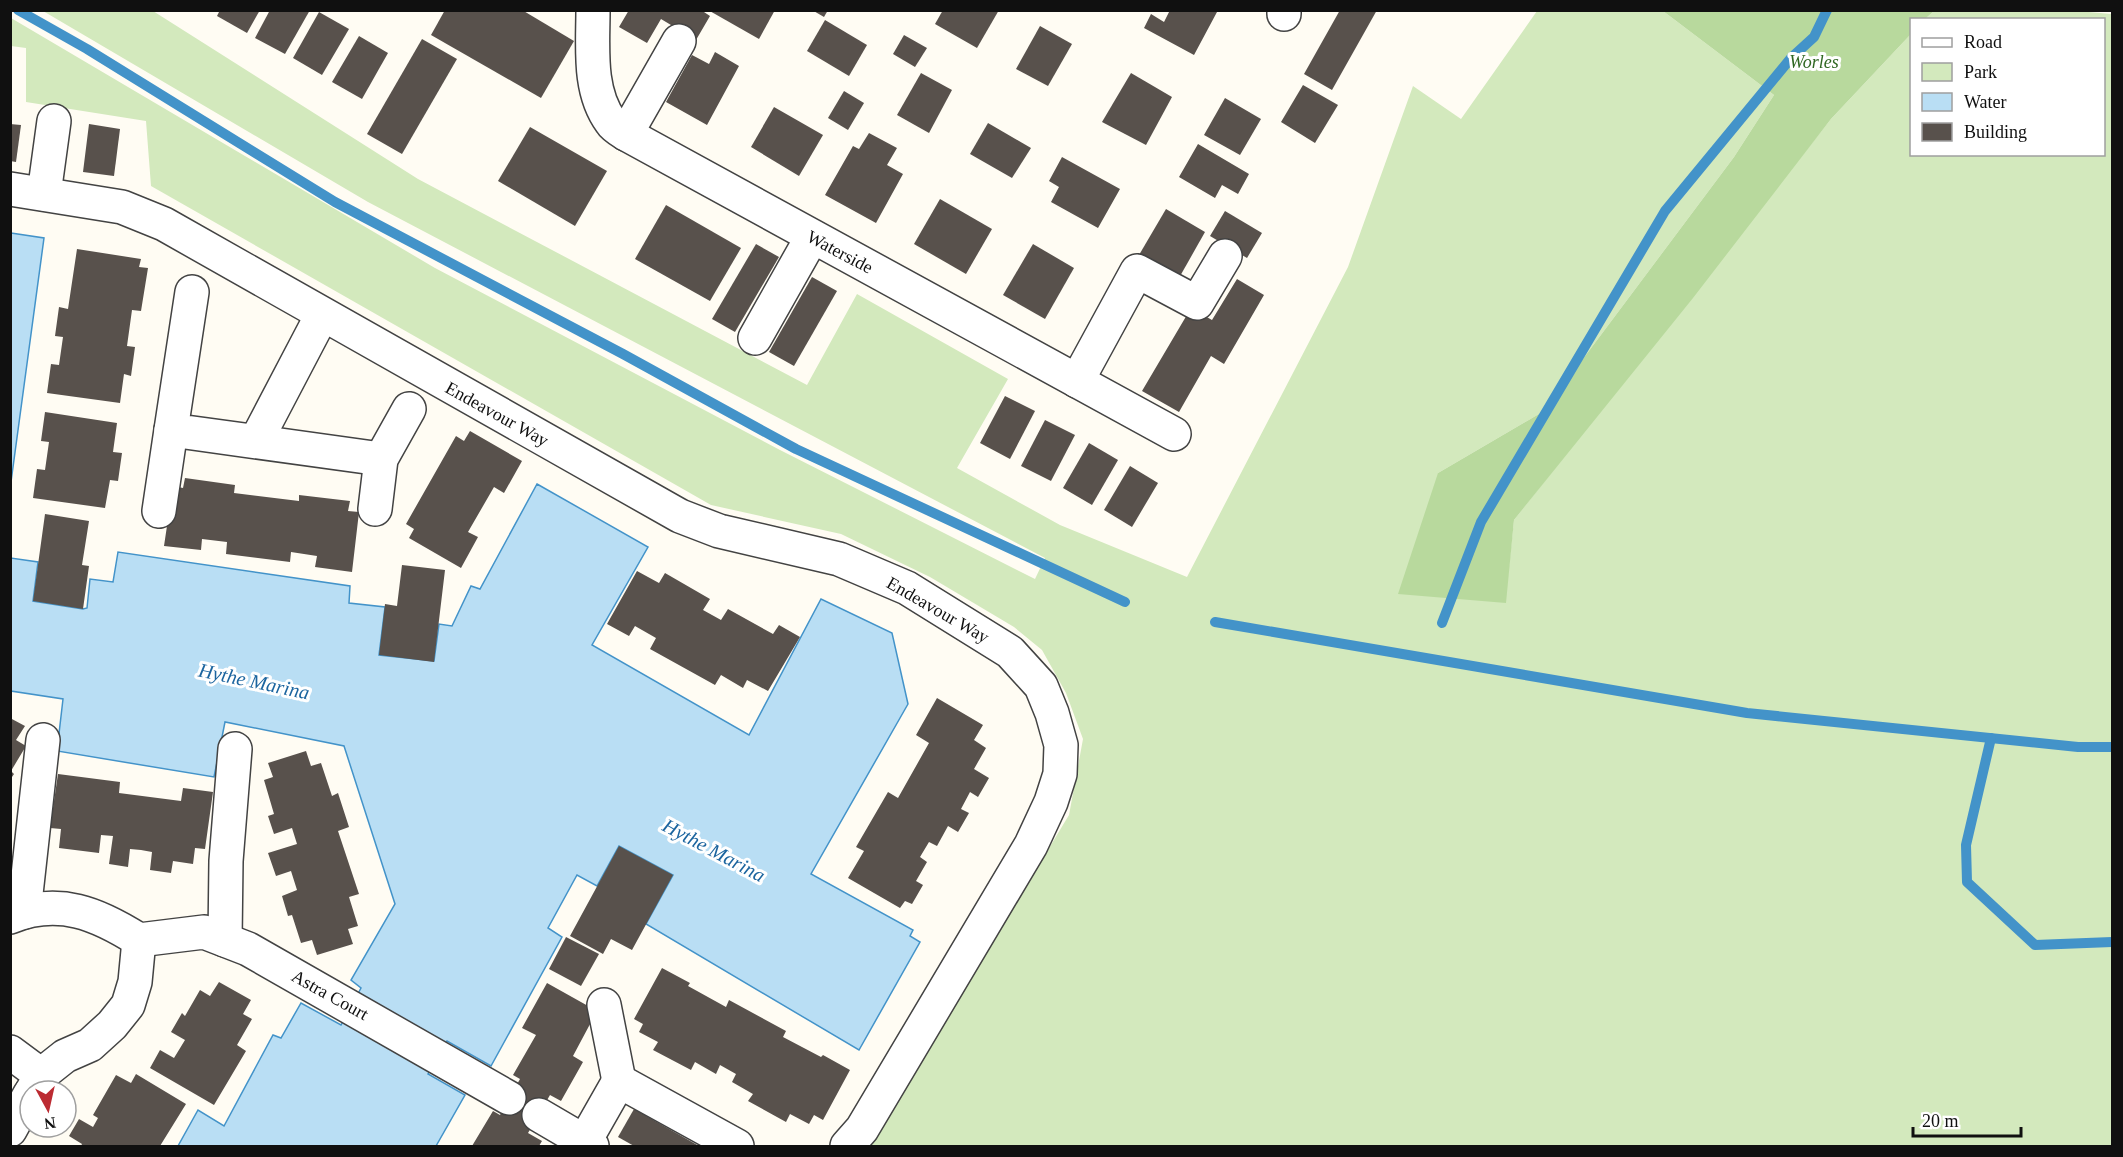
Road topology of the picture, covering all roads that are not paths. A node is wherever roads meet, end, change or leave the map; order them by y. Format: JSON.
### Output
{"nodes":[{"id":1,"x":593,"y":10,"type":"edge"},
{"id":2,"x":679,"y":42,"type":"dead end"},
{"id":3,"x":54,"y":121,"type":"dead end"},
{"id":4,"x":626,"y":134,"type":"junction"},
{"id":5,"x":10,"y":189,"type":"edge"},
{"id":6,"x":44,"y":194,"type":"junction"},
{"id":7,"x":813,"y":237,"type":"junction"},
{"id":8,"x":1225,"y":256,"type":"dead end"},
{"id":9,"x":192,"y":292,"type":"dead end"},
{"id":10,"x":322,"y":315,"type":"junction"},
{"id":11,"x":756,"y":338,"type":"dead end"},
{"id":12,"x":1077,"y":381,"type":"junction"},
{"id":13,"x":409,"y":409,"type":"dead end"},
{"id":14,"x":171,"y":429,"type":"junction"},
{"id":15,"x":1174,"y":434,"type":"dead end"},
{"id":16,"x":256,"y":441,"type":"junction"},
{"id":17,"x":381,"y":459,"type":"junction"},
{"id":18,"x":375,"y":509,"type":"dead end"},
{"id":19,"x":159,"y":511,"type":"dead end"},
{"id":20,"x":43,"y":740,"type":"dead end"},
{"id":21,"x":235,"y":749,"type":"dead end"},
{"id":22,"x":17,"y":915,"type":"edge"},
{"id":23,"x":139,"y":940,"type":"junction"},
{"id":24,"x":225,"y":940,"type":"junction"},
{"id":25,"x":604,"y":1005,"type":"dead end"},
{"id":26,"x":10,"y":1052,"type":"edge"},
{"id":27,"x":29,"y":1079,"type":"edge"},
{"id":28,"x":42,"y":1079,"type":"edge"},
{"id":29,"x":620,"y":1082,"type":"junction"},
{"id":30,"x":509,"y":1098,"type":"dead end"},
{"id":31,"x":538,"y":1115,"type":"dead end"},
{"id":32,"x":18,"y":1116,"type":"edge"},
{"id":33,"x":10,"y":1130,"type":"edge"},
{"id":34,"x":586,"y":1145,"type":"edge"},
{"id":35,"x":737,"y":1146,"type":"edge"},
{"id":36,"x":847,"y":1146,"type":"edge"}],
"edges":[{"from":1,"to":4,"type":"street","name":"Waterside"},
{"from":2,"to":4,"type":"street"},
{"from":3,"to":6,"type":"street"},
{"from":4,"to":7,"type":"street","name":"Waterside"},
{"from":5,"to":6,"type":"street","name":"Endeavour Way"},
{"from":6,"to":10,"type":"street","name":"Endeavour Way"},
{"from":7,"to":11,"type":"street"},
{"from":7,"to":12,"type":"street","name":"Waterside"},
{"from":8,"to":12,"type":"street"},
{"from":9,"to":14,"type":"street"},
{"from":10,"to":16,"type":"street"},
{"from":10,"to":36,"type":"street","name":"Endeavour Way"},
{"from":12,"to":15,"type":"street","name":"Waterside"},
{"from":13,"to":17,"type":"street"},
{"from":14,"to":16,"type":"street"},
{"from":14,"to":19,"type":"street"},
{"from":16,"to":17,"type":"street"},
{"from":17,"to":18,"type":"street"},
{"from":20,"to":22,"type":"street"},
{"from":21,"to":24,"type":"street"},
{"from":22,"to":23,"type":"street"},
{"from":23,"to":24,"type":"street","name":"Astra Court"},
{"from":23,"to":28,"type":"street"},
{"from":24,"to":30,"type":"street","name":"Astra Court"},
{"from":25,"to":29,"type":"street"},
{"from":26,"to":27,"type":"street"},
{"from":29,"to":34,"type":"street"},
{"from":29,"to":35,"type":"street"},
{"from":31,"to":34,"type":"street"},
{"from":32,"to":33,"type":"street"}]}
